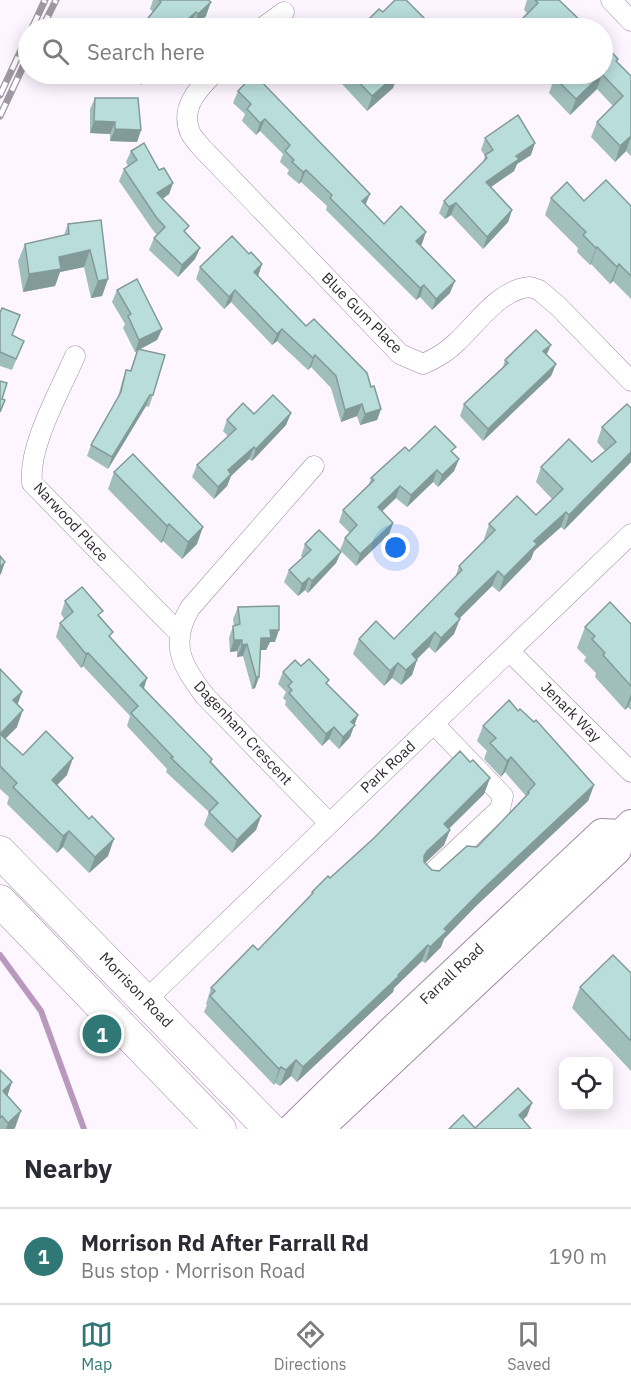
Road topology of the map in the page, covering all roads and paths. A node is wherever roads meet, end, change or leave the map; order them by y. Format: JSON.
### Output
{"nodes":[{"id":1,"x":611,"y":0,"type":"edge"},
{"id":2,"x":284,"y":12,"type":"dead end"},
{"id":3,"x":276,"y":18,"type":"edge"},
{"id":4,"x":631,"y":21,"type":"edge"},
{"id":5,"x":204,"y":84,"type":"edge"},
{"id":6,"x":75,"y":356,"type":"dead end"},
{"id":7,"x":631,"y":381,"type":"edge"},
{"id":8,"x":314,"y":466,"type":"dead end"},
{"id":9,"x":631,"y":534,"type":"edge"},
{"id":10,"x":179,"y":633,"type":"junction"},
{"id":11,"x":510,"y":652,"type":"junction"},
{"id":12,"x":435,"y":724,"type":"junction"},
{"id":13,"x":631,"y":772,"type":"edge"},
{"id":14,"x":329,"y":823,"type":"junction"},
{"id":15,"x":626,"y":829,"type":"edge"},
{"id":16,"x":0,"y":852,"type":"edge"},
{"id":17,"x":430,"y":875,"type":"edge"},
{"id":18,"x":0,"y":901,"type":"edge"},
{"id":19,"x":146,"y":1000,"type":"junction"},
{"id":20,"x":220,"y":1129,"type":"edge"},
{"id":21,"x":270,"y":1129,"type":"edge"},
{"id":22,"x":291,"y":1129,"type":"edge"},
{"id":23,"x":319,"y":1129,"type":"edge"}],
"edges":[{"from":1,"to":4,"type":"street"},
{"from":2,"to":3,"type":"street"},
{"from":5,"to":7,"type":"street","name":"Blue Gum Place"},
{"from":6,"to":10,"type":"street","name":"Narwood Place"},
{"from":8,"to":10,"type":"street"},
{"from":9,"to":11,"type":"street","name":"Park Road"},
{"from":10,"to":14,"type":"street","name":"Dagenham Crescent"},
{"from":11,"to":12,"type":"street","name":"Park Road"},
{"from":11,"to":13,"type":"street","name":"Jenark Way"},
{"from":12,"to":14,"type":"street","name":"Park Road"},
{"from":12,"to":17,"type":"street"},
{"from":14,"to":19,"type":"street","name":"Park Road"},
{"from":15,"to":22,"type":"main road","name":"Farrall Road"},
{"from":15,"to":23,"type":"main road","name":"Farrall Road"},
{"from":16,"to":19,"type":"main road","name":"Morrison Road"},
{"from":18,"to":20,"type":"main road"},
{"from":19,"to":21,"type":"main road","name":"Morrison Road"}]}
